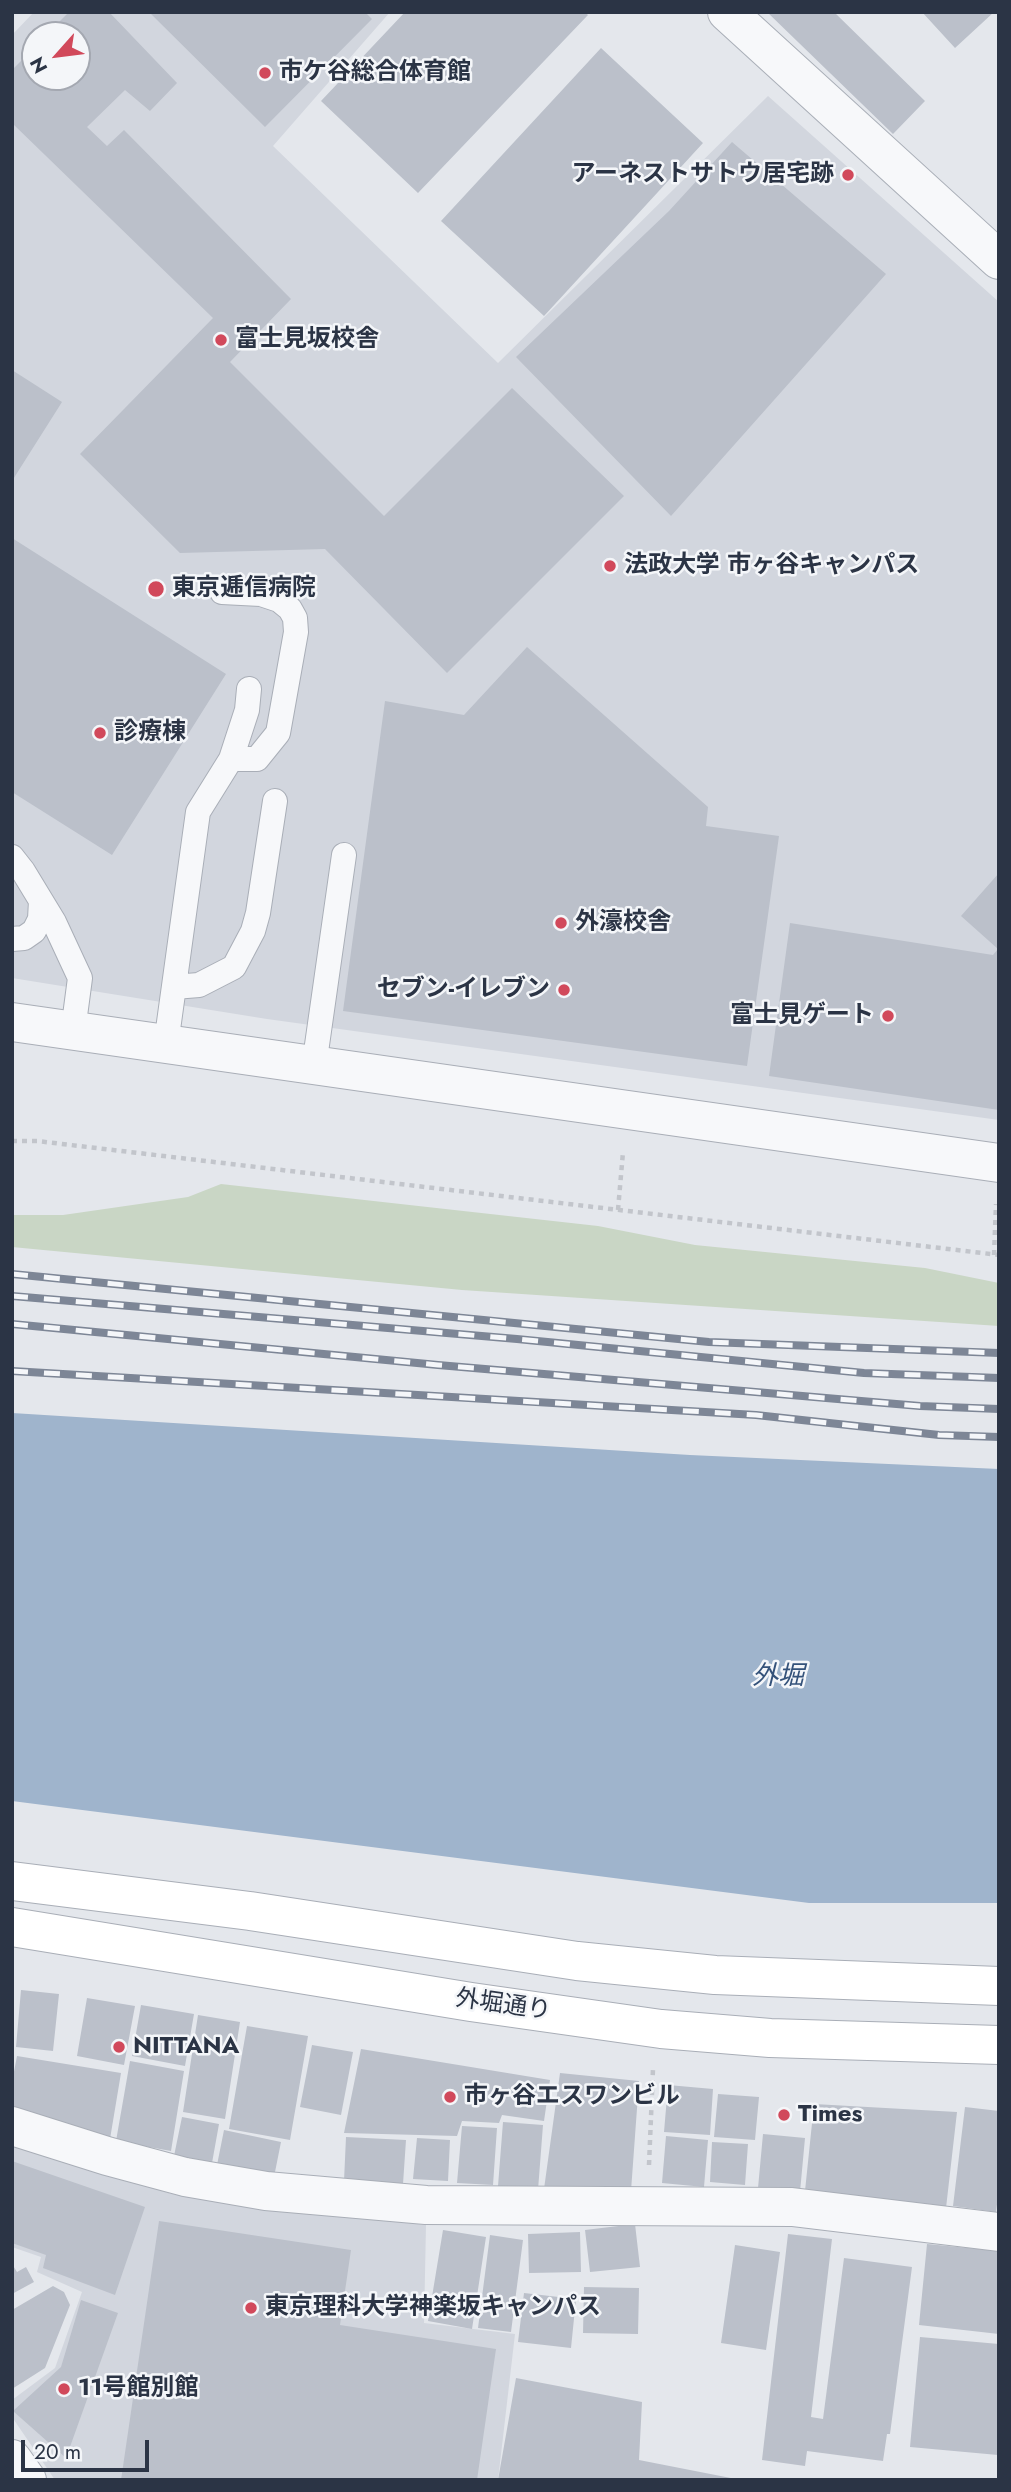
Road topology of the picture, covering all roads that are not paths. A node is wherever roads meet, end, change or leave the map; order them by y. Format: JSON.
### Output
{"nodes":[{"id":1,"x":727,"y":12,"type":"edge"},
{"id":2,"x":999,"y":260,"type":"edge"},
{"id":3,"x":222,"y":592,"type":"dead end"},
{"id":4,"x":249,"y":689,"type":"dead end"},
{"id":5,"x":231,"y":759,"type":"junction"},
{"id":6,"x":275,"y":801,"type":"dead end"},
{"id":7,"x":344,"y":855,"type":"dead end"},
{"id":8,"x":12,"y":857,"type":"edge"},
{"id":9,"x":41,"y":901,"type":"junction"},
{"id":10,"x":12,"y":939,"type":"edge"},
{"id":11,"x":174,"y":987,"type":"junction"},
{"id":12,"x":12,"y":1022,"type":"edge"},
{"id":13,"x":73,"y":1031,"type":"junction"},
{"id":14,"x":166,"y":1044,"type":"junction"},
{"id":15,"x":314,"y":1066,"type":"junction"},
{"id":16,"x":998,"y":1177,"type":"edge"},
{"id":17,"x":12,"y":1881,"type":"edge"},
{"id":18,"x":12,"y":1927,"type":"edge"},
{"id":19,"x":999,"y":1986,"type":"edge"},
{"id":20,"x":999,"y":2045,"type":"edge"},
{"id":21,"x":12,"y":2126,"type":"edge"},
{"id":22,"x":999,"y":2232,"type":"edge"},
{"id":23,"x":12,"y":2459,"type":"edge"},
{"id":24,"x":27,"y":2480,"type":"edge"}],
"edges":[{"from":1,"to":2,"type":"street"},
{"from":3,"to":5,"type":"lane"},
{"from":4,"to":5,"type":"lane"},
{"from":5,"to":11,"type":"lane"},
{"from":6,"to":11,"type":"lane"},
{"from":7,"to":15,"type":"lane"},
{"from":8,"to":9,"type":"lane"},
{"from":9,"to":10,"type":"lane"},
{"from":9,"to":13,"type":"lane"},
{"from":11,"to":14,"type":"lane"},
{"from":12,"to":13,"type":"street"},
{"from":13,"to":14,"type":"street"},
{"from":14,"to":15,"type":"street"},
{"from":15,"to":16,"type":"street"},
{"from":17,"to":19,"type":"main road"},
{"from":18,"to":20,"type":"main road","name":"外堀通り"},
{"from":21,"to":22,"type":"street"},
{"from":23,"to":24,"type":"street"}]}
